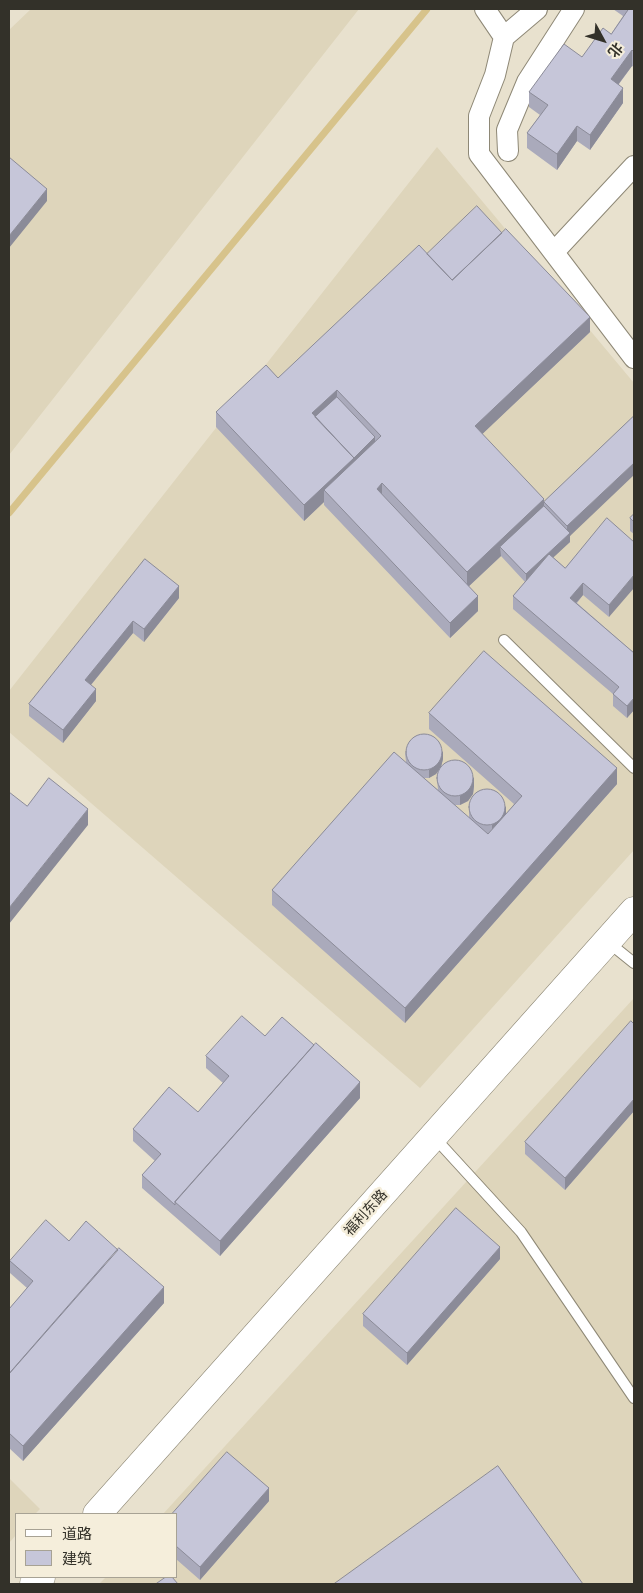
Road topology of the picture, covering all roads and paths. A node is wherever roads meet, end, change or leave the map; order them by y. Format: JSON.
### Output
{"nodes":[{"id":1,"x":485,"y":9,"type":"edge"},
{"id":2,"x":537,"y":9,"type":"edge"},
{"id":3,"x":574,"y":9,"type":"edge"},
{"id":4,"x":504,"y":37,"type":"junction"},
{"id":5,"x":508,"y":151,"type":"dead end"},
{"id":6,"x":634,"y":166,"type":"edge"},
{"id":7,"x":554,"y":252,"type":"junction"},
{"id":8,"x":634,"y":358,"type":"edge"},
{"id":9,"x":504,"y":640,"type":"dead end"},
{"id":10,"x":634,"y":768,"type":"edge"},
{"id":11,"x":634,"y":911,"type":"edge"},
{"id":12,"x":607,"y":941,"type":"junction"},
{"id":13,"x":634,"y":963,"type":"edge"},
{"id":14,"x":434,"y":1136,"type":"junction"},
{"id":15,"x":634,"y":1398,"type":"edge"},
{"id":16,"x":98,"y":1513,"type":"edge"}],
"edges":[{"from":1,"to":4,"type":"street"},
{"from":2,"to":4,"type":"street"},
{"from":3,"to":5,"type":"street"},
{"from":4,"to":7,"type":"street"},
{"from":6,"to":7,"type":"street"},
{"from":7,"to":8,"type":"street"},
{"from":9,"to":10,"type":"lane"},
{"from":11,"to":12,"type":"main road","name":"福利东路"},
{"from":12,"to":13,"type":"lane"},
{"from":12,"to":14,"type":"main road","name":"福利东路"},
{"from":14,"to":15,"type":"lane"},
{"from":14,"to":16,"type":"main road","name":"福利东路"}]}
